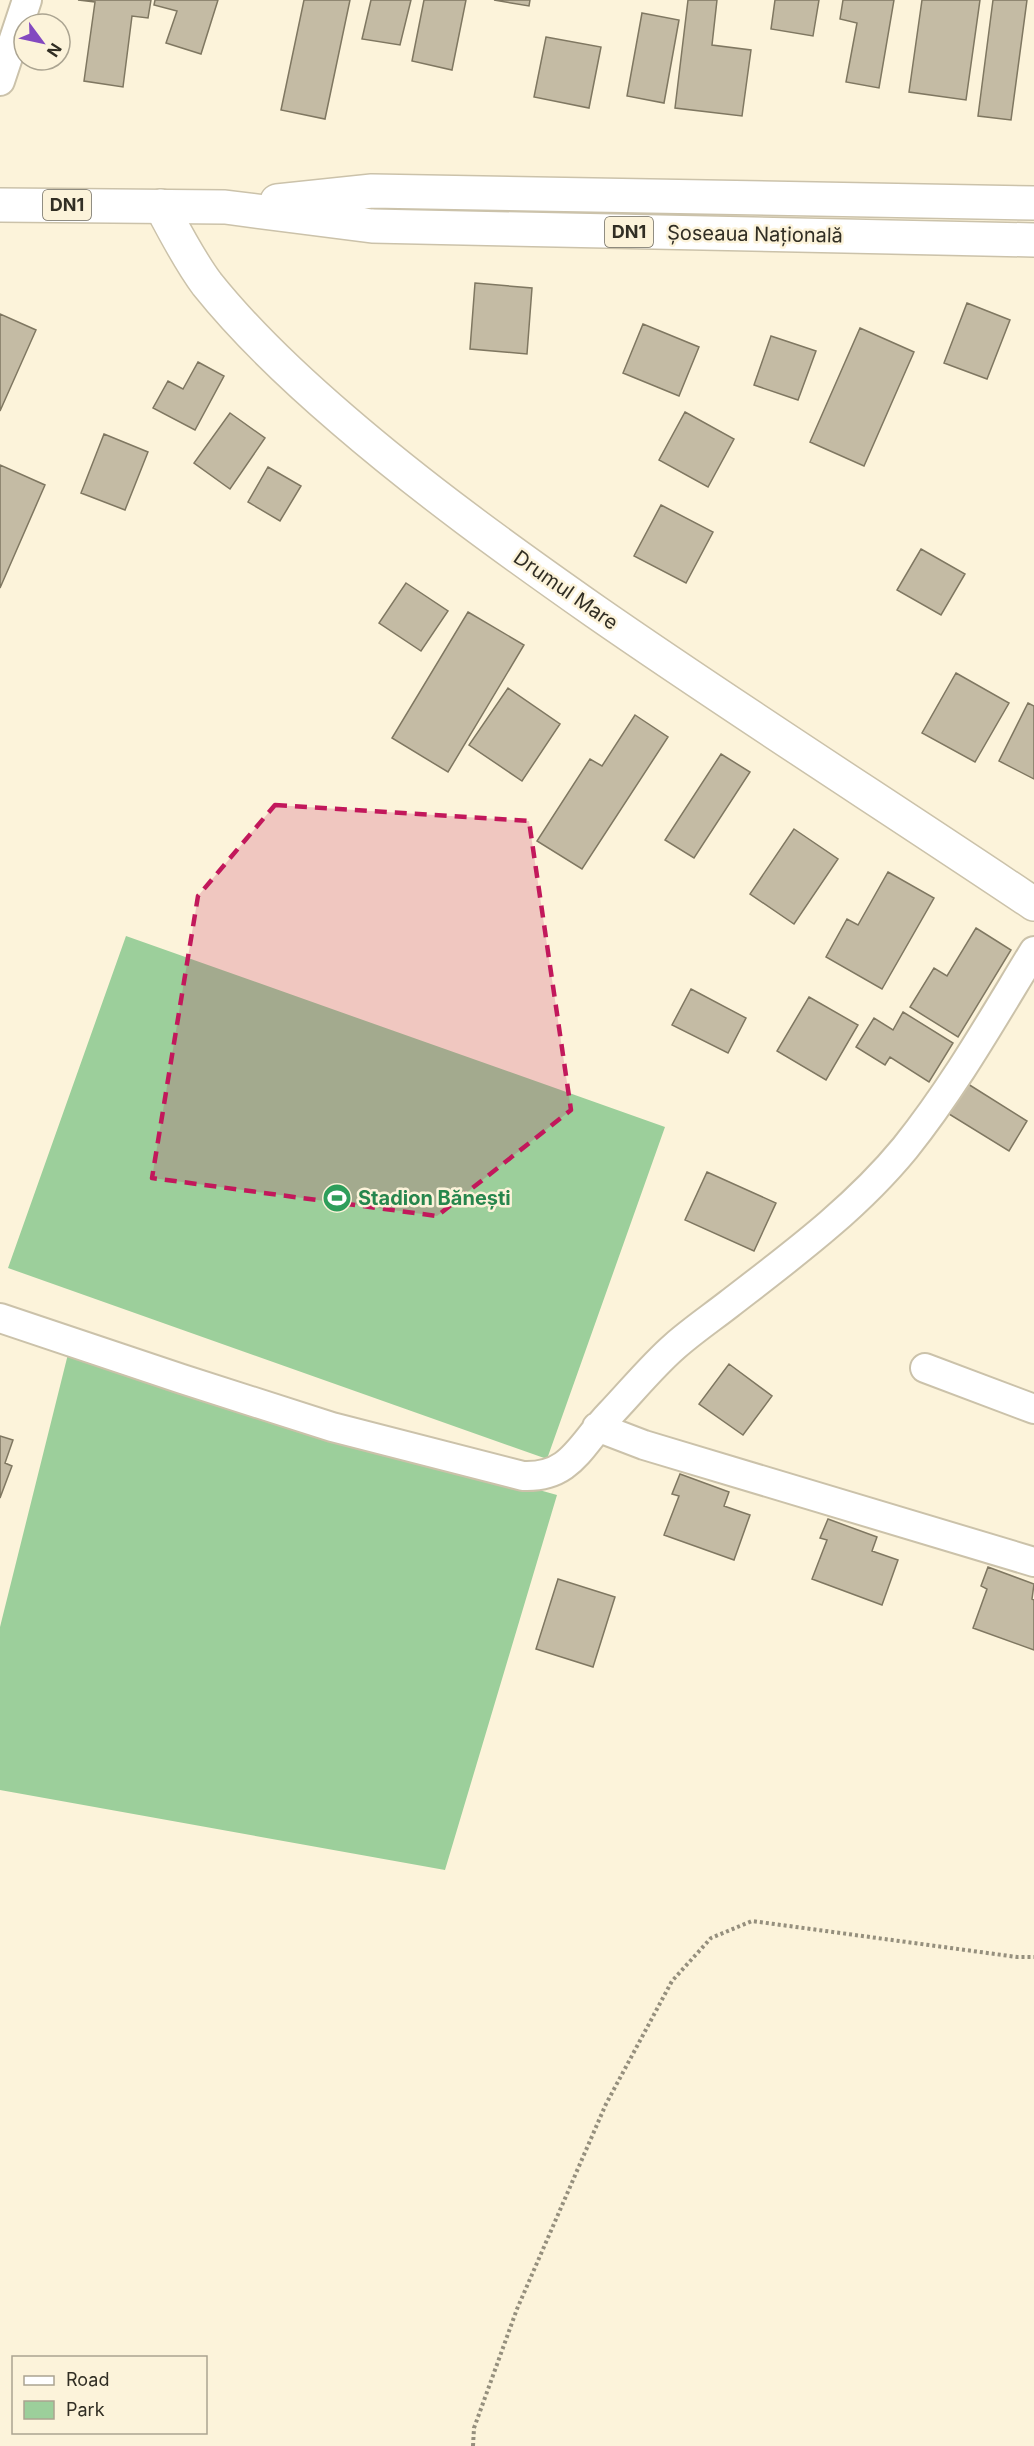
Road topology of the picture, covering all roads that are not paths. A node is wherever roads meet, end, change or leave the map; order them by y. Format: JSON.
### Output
{"nodes":[{"id":1,"x":27,"y":0,"type":"edge"},
{"id":2,"x":0,"y":81,"type":"edge"},
{"id":3,"x":1034,"y":203,"type":"edge"},
{"id":4,"x":0,"y":205,"type":"edge"},
{"id":5,"x":161,"y":206,"type":"junction"},
{"id":6,"x":225,"y":207,"type":"junction"},
{"id":7,"x":1034,"y":240,"type":"edge"},
{"id":8,"x":1034,"y":904,"type":"edge"},
{"id":9,"x":1034,"y":951,"type":"edge"},
{"id":10,"x":0,"y":1318,"type":"edge"},
{"id":11,"x":925,"y":1368,"type":"dead end"},
{"id":12,"x":1034,"y":1409,"type":"edge"},
{"id":13,"x":597,"y":1427,"type":"junction"},
{"id":14,"x":1034,"y":1562,"type":"edge"}],
"edges":[{"from":1,"to":2,"type":"street"},
{"from":3,"to":6,"type":"main road","name":"Șoseaua Națională","number":"DN1"},
{"from":4,"to":5,"type":"main road","name":"Șoseaua Națională","number":"DN1"},
{"from":5,"to":6,"type":"main road","name":"Șoseaua Națională","number":"DN1"},
{"from":5,"to":8,"type":"main road","name":"Drumul Mare"},
{"from":6,"to":7,"type":"main road","name":"Șoseaua Națională","number":"DN1"},
{"from":9,"to":13,"type":"street"},
{"from":10,"to":13,"type":"street"},
{"from":11,"to":12,"type":"street"},
{"from":13,"to":14,"type":"street"}]}
